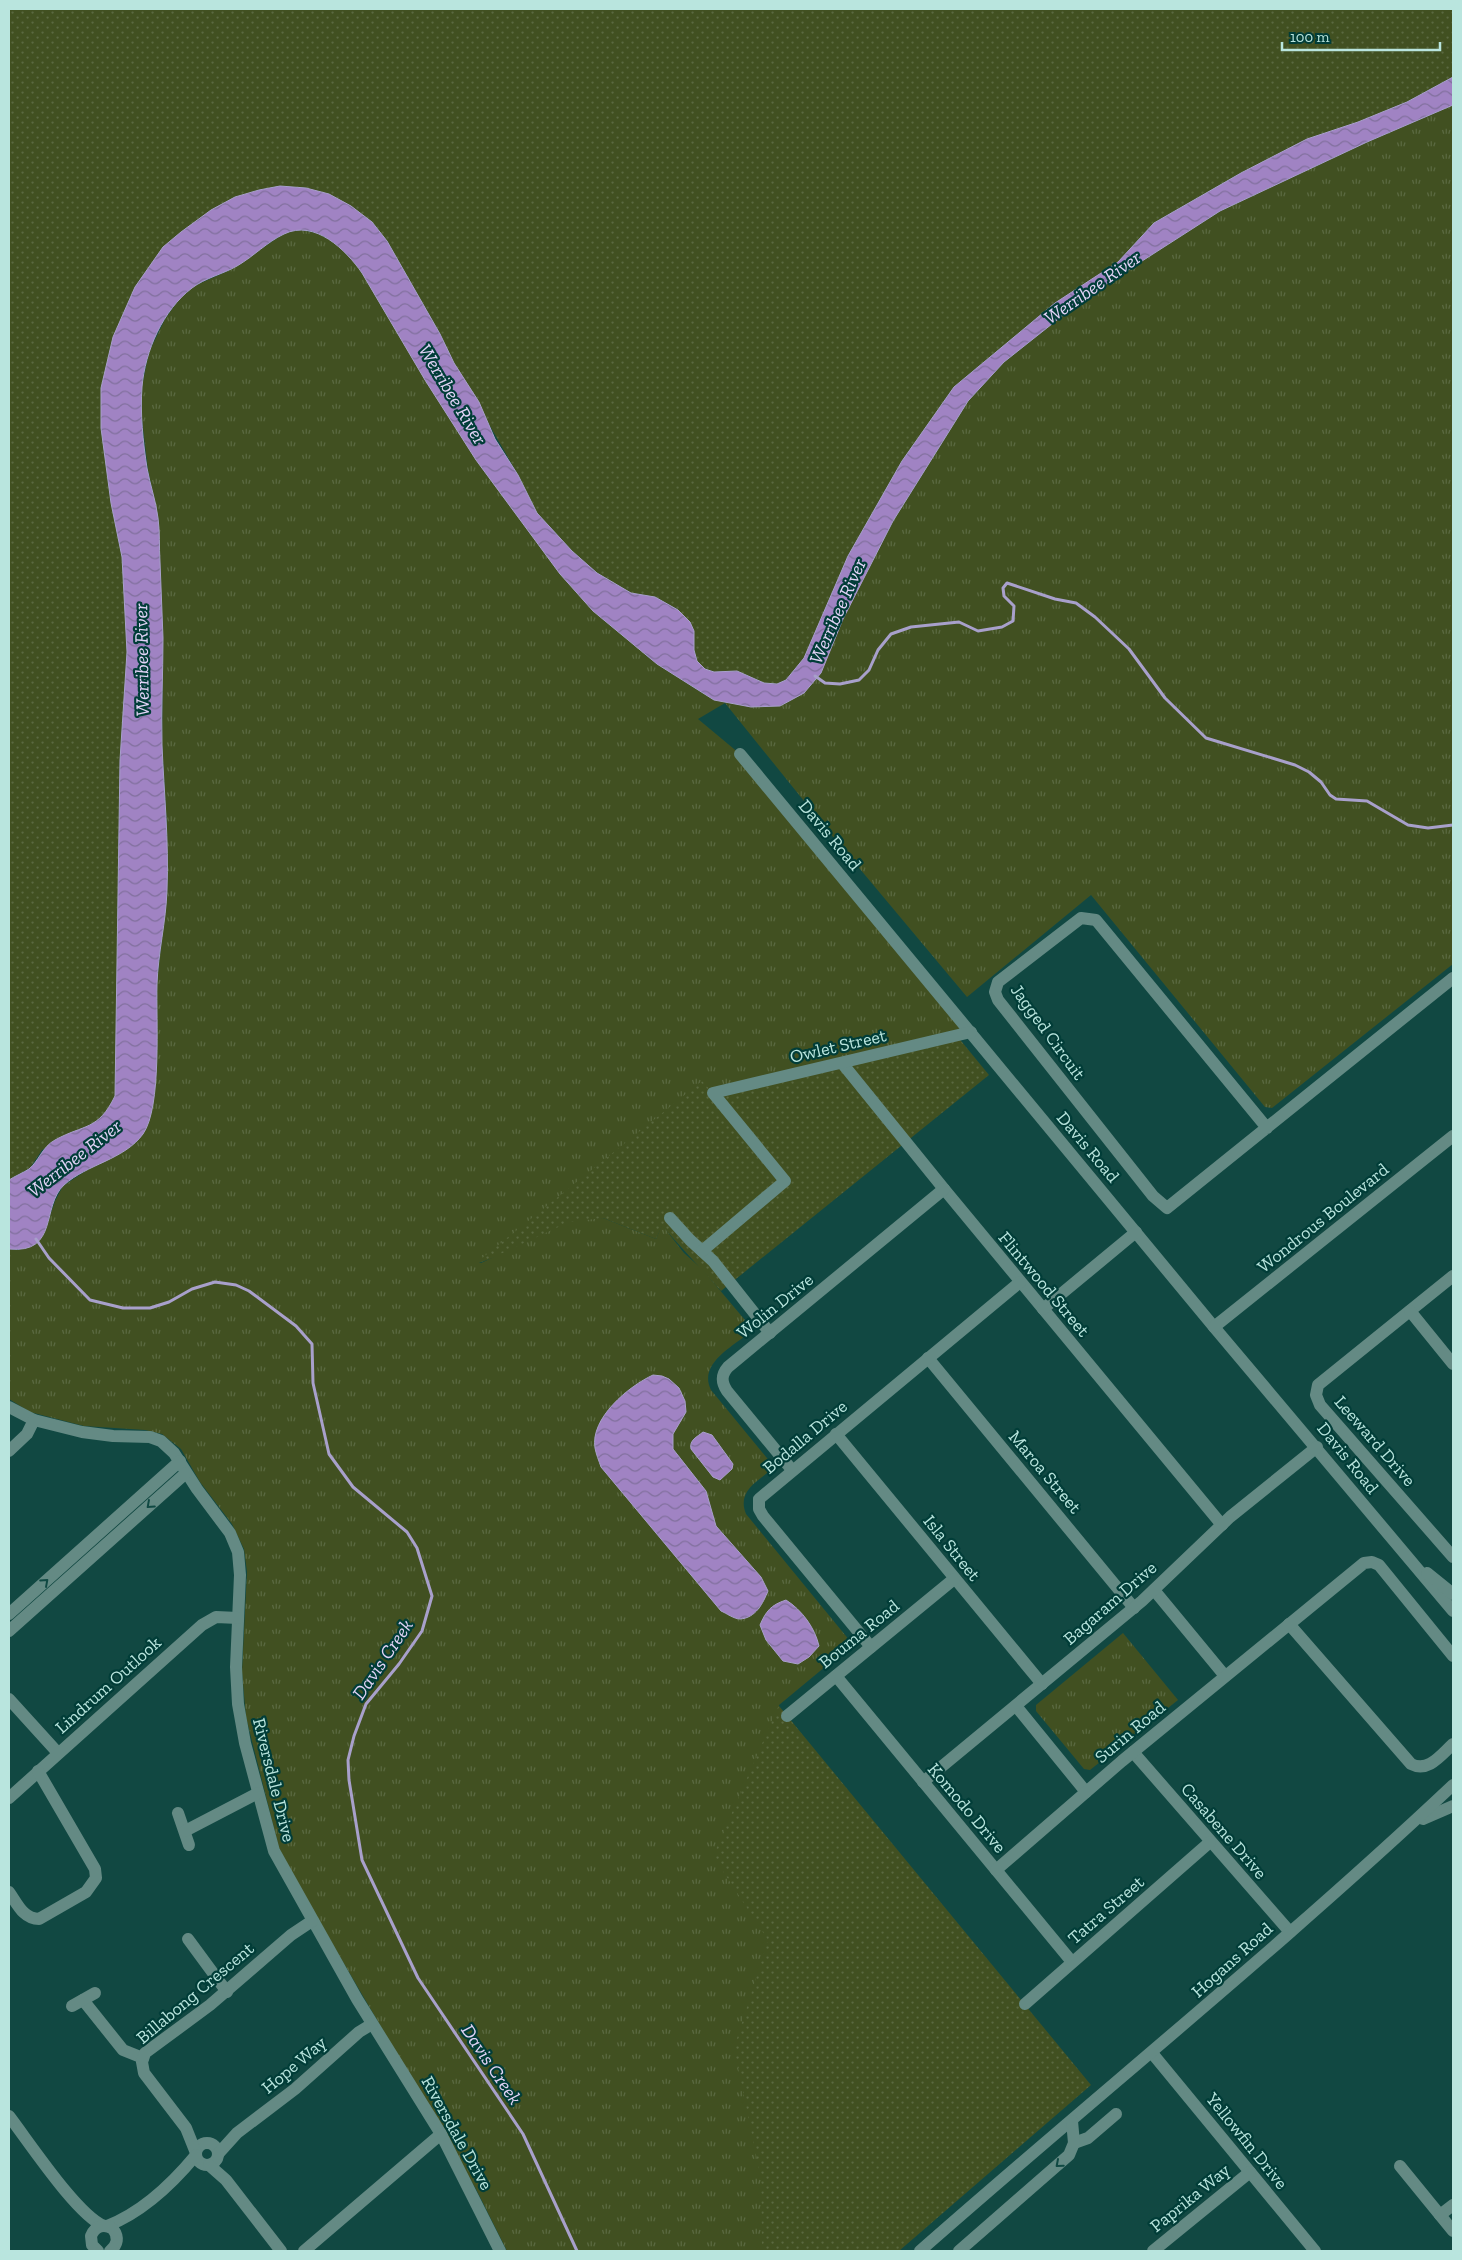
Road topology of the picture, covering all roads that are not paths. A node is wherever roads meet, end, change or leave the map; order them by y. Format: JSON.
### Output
{"nodes":[{"id":1,"x":740,"y":754,"type":"dead end"},
{"id":2,"x":1453,"y":978,"type":"edge"},
{"id":3,"x":970,"y":1032,"type":"junction"},
{"id":4,"x":842,"y":1063,"type":"junction"},
{"id":5,"x":1267,"y":1128,"type":"junction"},
{"id":6,"x":1453,"y":1136,"type":"edge"},
{"id":7,"x":944,"y":1190,"type":"junction"},
{"id":8,"x":670,"y":1218,"type":"dead end"},
{"id":9,"x":1136,"y":1232,"type":"junction"},
{"id":10,"x":702,"y":1251,"type":"junction"},
{"id":11,"x":1453,"y":1276,"type":"edge"},
{"id":12,"x":1020,"y":1282,"type":"junction"},
{"id":13,"x":1043,"y":1309,"type":"junction"},
{"id":14,"x":1410,"y":1311,"type":"junction"},
{"id":15,"x":1214,"y":1327,"type":"junction"},
{"id":16,"x":770,"y":1333,"type":"junction"},
{"id":17,"x":928,"y":1358,"type":"junction"},
{"id":18,"x":1453,"y":1364,"type":"edge"},
{"id":19,"x":9,"y":1407,"type":"edge"},
{"id":20,"x":34,"y":1420,"type":"junction"},
{"id":21,"x":836,"y":1434,"type":"junction"},
{"id":22,"x":1316,"y":1447,"type":"junction"},
{"id":23,"x":9,"y":1451,"type":"edge"},
{"id":24,"x":180,"y":1461,"type":"junction"},
{"id":25,"x":792,"y":1470,"type":"junction"},
{"id":26,"x":186,"y":1473,"type":"junction"},
{"id":27,"x":1222,"y":1525,"type":"junction"},
{"id":28,"x":115,"y":1528,"type":"junction"},
{"id":29,"x":1453,"y":1556,"type":"edge"},
{"id":30,"x":1412,"y":1560,"type":"junction"},
{"id":31,"x":954,"y":1579,"type":"junction"},
{"id":32,"x":1154,"y":1590,"type":"junction"},
{"id":33,"x":1453,"y":1594,"type":"edge"},
{"id":34,"x":30,"y":1603,"type":"junction"},
{"id":35,"x":1134,"y":1608,"type":"junction"},
{"id":36,"x":1453,"y":1611,"type":"edge"},
{"id":37,"x":9,"y":1614,"type":"edge"},
{"id":38,"x":238,"y":1618,"type":"junction"},
{"id":39,"x":1289,"y":1624,"type":"junction"},
{"id":40,"x":9,"y":1631,"type":"edge"},
{"id":41,"x":871,"y":1647,"type":"junction"},
{"id":42,"x":1453,"y":1656,"type":"edge"},
{"id":43,"x":836,"y":1676,"type":"junction"},
{"id":44,"x":1225,"y":1676,"type":"junction"},
{"id":45,"x":1042,"y":1684,"type":"junction"},
{"id":46,"x":9,"y":1699,"type":"edge"},
{"id":47,"x":1016,"y":1706,"type":"junction"},
{"id":48,"x":786,"y":1716,"type":"dead end"},
{"id":49,"x":1453,"y":1744,"type":"edge"},
{"id":50,"x":1133,"y":1752,"type":"junction"},
{"id":51,"x":58,"y":1753,"type":"junction"},
{"id":52,"x":38,"y":1771,"type":"junction"},
{"id":53,"x":923,"y":1782,"type":"junction"},
{"id":54,"x":1453,"y":1785,"type":"edge"},
{"id":55,"x":1086,"y":1792,"type":"junction"},
{"id":56,"x":258,"y":1793,"type":"junction"},
{"id":57,"x":9,"y":1798,"type":"edge"},
{"id":58,"x":1453,"y":1806,"type":"edge"},
{"id":59,"x":178,"y":1813,"type":"dead end"},
{"id":60,"x":1414,"y":1824,"type":"junction"},
{"id":61,"x":186,"y":1831,"type":"junction"},
{"id":62,"x":1210,"y":1842,"type":"junction"},
{"id":63,"x":189,"y":1845,"type":"dead end"},
{"id":64,"x":996,"y":1870,"type":"junction"},
{"id":65,"x":9,"y":1892,"type":"edge"},
{"id":66,"x":312,"y":1921,"type":"junction"},
{"id":67,"x":1290,"y":1932,"type":"junction"},
{"id":68,"x":188,"y":1939,"type":"dead end"},
{"id":69,"x":1072,"y":1962,"type":"junction"},
{"id":70,"x":227,"y":1992,"type":"junction"},
{"id":71,"x":95,"y":1993,"type":"dead end"},
{"id":72,"x":1025,"y":2004,"type":"dead end"},
{"id":73,"x":372,"y":2024,"type":"junction"},
{"id":74,"x":1152,"y":2052,"type":"junction"},
{"id":75,"x":143,"y":2058,"type":"junction"},
{"id":76,"x":1116,"y":2114,"type":"dead end"},
{"id":77,"x":9,"y":2116,"type":"edge"},
{"id":78,"x":1072,"y":2121,"type":"junction"},
{"id":79,"x":186,"y":2128,"type":"junction"},
{"id":80,"x":237,"y":2133,"type":"junction"},
{"id":81,"x":441,"y":2134,"type":"junction"},
{"id":82,"x":1074,"y":2143,"type":"junction"},
{"id":83,"x":209,"y":2144,"type":"junction"},
{"id":84,"x":207,"y":2158,"type":"junction"},
{"id":85,"x":1400,"y":2166,"type":"dead end"},
{"id":86,"x":1250,"y":2172,"type":"junction"},
{"id":87,"x":75,"y":2202,"type":"junction"},
{"id":88,"x":1453,"y":2205,"type":"edge"},
{"id":89,"x":137,"y":2211,"type":"junction"},
{"id":90,"x":1440,"y":2215,"type":"junction"},
{"id":91,"x":106,"y":2226,"type":"junction"},
{"id":92,"x":1453,"y":2231,"type":"edge"},
{"id":93,"x":91,"y":2237,"type":"junction"},
{"id":94,"x":116,"y":2245,"type":"edge"},
{"id":95,"x":82,"y":2251,"type":"edge"},
{"id":96,"x":98,"y":2251,"type":"edge"},
{"id":97,"x":281,"y":2251,"type":"edge"},
{"id":98,"x":304,"y":2251,"type":"edge"},
{"id":99,"x":498,"y":2251,"type":"edge"},
{"id":100,"x":920,"y":2251,"type":"edge"},
{"id":101,"x":959,"y":2251,"type":"edge"},
{"id":102,"x":1153,"y":2251,"type":"edge"},
{"id":103,"x":1315,"y":2251,"type":"edge"}],
"edges":[{"from":1,"to":3,"type":"street","name":"Davis Road"},
{"from":2,"to":5,"type":"street","name":"Jagged Circuit"},
{"from":3,"to":4,"type":"street","name":"Owlet Street"},
{"from":3,"to":9,"type":"street","name":"Davis Road"},
{"from":4,"to":7,"type":"street","name":"Flintwood Street"},
{"from":4,"to":10,"type":"street","name":"Owlet Street"},
{"from":5,"to":5,"type":"street","name":"Jagged Circuit"},
{"from":6,"to":15,"type":"street","name":"Wondrous Boulevard"},
{"from":7,"to":12,"type":"street","name":"Flintwood Street"},
{"from":7,"to":16,"type":"street","name":"Wolin Drive"},
{"from":8,"to":10,"type":"street"},
{"from":9,"to":13,"type":"street"},
{"from":9,"to":15,"type":"street","name":"Davis Road"},
{"from":10,"to":16,"type":"street"},
{"from":11,"to":14,"type":"street","name":"Leeward Drive"},
{"from":12,"to":13,"type":"street","name":"Flintwood Street"},
{"from":12,"to":17,"type":"street","name":"Bodalla Drive"},
{"from":13,"to":27,"type":"street","name":"Flintwood Street"},
{"from":14,"to":18,"type":"street"},
{"from":14,"to":29,"type":"street","name":"Leeward Drive"},
{"from":15,"to":22,"type":"street","name":"Davis Road"},
{"from":16,"to":25,"type":"street","name":"Wolin Drive"},
{"from":17,"to":21,"type":"street","name":"Bodalla Drive"},
{"from":17,"to":35,"type":"street","name":"Maroa Street"},
{"from":19,"to":20,"type":"street","name":"Riversdale Drive"},
{"from":20,"to":23,"type":"street"},
{"from":20,"to":24,"type":"street","name":"Riversdale Drive"},
{"from":21,"to":25,"type":"street","name":"Bodalla Drive"},
{"from":21,"to":31,"type":"street","name":"Isla Street"},
{"from":22,"to":27,"type":"street","name":"Bagaram Drive"},
{"from":22,"to":30,"type":"street","name":"Davis Road"},
{"from":24,"to":26,"type":"street","name":"Riversdale Drive"},
{"from":24,"to":28,"type":"street"},
{"from":25,"to":41,"type":"street","name":"Bodalla Drive"},
{"from":26,"to":28,"type":"street","one_way":true},
{"from":26,"to":38,"type":"street","name":"Riversdale Drive"},
{"from":27,"to":32,"type":"street","name":"Bagaram Drive"},
{"from":28,"to":34,"type":"street"},
{"from":30,"to":33,"type":"street","name":"Davis Road"},
{"from":30,"to":36,"type":"street","name":"Davis Road"},
{"from":31,"to":41,"type":"street","name":"Bouma Road"},
{"from":31,"to":45,"type":"street","name":"Isla Street"},
{"from":32,"to":35,"type":"street","name":"Bagaram Drive"},
{"from":32,"to":44,"type":"street"},
{"from":34,"to":37,"type":"street"},
{"from":34,"to":40,"type":"street"},
{"from":35,"to":45,"type":"street","name":"Bagaram Drive"},
{"from":38,"to":51,"type":"street","name":"Lindrum Outlook"},
{"from":38,"to":56,"type":"street","name":"Riversdale Drive"},
{"from":39,"to":42,"type":"street","name":"Surin Road"},
{"from":39,"to":44,"type":"street","name":"Surin Road"},
{"from":39,"to":49,"type":"street"},
{"from":41,"to":43,"type":"street","name":"Bouma Road"},
{"from":43,"to":48,"type":"street","name":"Bouma Road"},
{"from":43,"to":53,"type":"street","name":"Komodo Drive"},
{"from":44,"to":50,"type":"street","name":"Surin Road"},
{"from":45,"to":47,"type":"street","name":"Bagaram Drive"},
{"from":46,"to":51,"type":"street"},
{"from":47,"to":53,"type":"street","name":"Bagaram Drive"},
{"from":47,"to":55,"type":"street"},
{"from":50,"to":55,"type":"street","name":"Surin Road"},
{"from":50,"to":62,"type":"street","name":"Casabene Drive"},
{"from":51,"to":52,"type":"street","name":"Lindrum Outlook"},
{"from":52,"to":57,"type":"street","name":"Lindrum Outlook"},
{"from":52,"to":65,"type":"street"},
{"from":53,"to":64,"type":"street","name":"Komodo Drive"},
{"from":54,"to":60,"type":"street","name":"Hogans Road"},
{"from":55,"to":64,"type":"street","name":"Surin Road"},
{"from":56,"to":61,"type":"street"},
{"from":56,"to":66,"type":"street","name":"Riversdale Drive"},
{"from":58,"to":60,"type":"street","name":"Hogans Road"},
{"from":59,"to":61,"type":"street"},
{"from":60,"to":67,"type":"street","name":"Hogans Road"},
{"from":61,"to":63,"type":"street"},
{"from":62,"to":67,"type":"street","name":"Casabene Drive"},
{"from":62,"to":69,"type":"street","name":"Tatra Street"},
{"from":64,"to":69,"type":"street","name":"Komodo Drive"},
{"from":66,"to":70,"type":"street","name":"Billabong Crescent"},
{"from":66,"to":73,"type":"street","name":"Riversdale Drive"},
{"from":67,"to":74,"type":"street","name":"Hogans Road"},
{"from":68,"to":70,"type":"street"},
{"from":69,"to":72,"type":"street","name":"Tatra Street"},
{"from":70,"to":75,"type":"street","name":"Billabong Crescent"},
{"from":71,"to":75,"type":"street"},
{"from":73,"to":80,"type":"street","name":"Hope Way"},
{"from":73,"to":81,"type":"street","name":"Riversdale Drive"},
{"from":74,"to":78,"type":"street","name":"Hogans Road"},
{"from":74,"to":86,"type":"street","name":"Yellowfin Drive"},
{"from":75,"to":79,"type":"street","name":"Billabong Crescent"},
{"from":76,"to":82,"type":"street"},
{"from":77,"to":87,"type":"street"},
{"from":78,"to":82,"type":"street"},
{"from":78,"to":100,"type":"street","name":"Hogans Road"},
{"from":79,"to":83,"type":"street","name":"Billabong Crescent"},
{"from":79,"to":84,"type":"street","name":"Billabong Crescent"},
{"from":80,"to":83,"type":"street","name":"Hope Way"},
{"from":80,"to":84,"type":"street","name":"Hope Way"},
{"from":81,"to":98,"type":"street"},
{"from":81,"to":99,"type":"street","name":"Riversdale Drive"},
{"from":82,"to":101,"type":"street","one_way":true},
{"from":83,"to":84,"type":"street","name":"Hope Way"},
{"from":84,"to":89,"type":"street","name":"Hope Way"},
{"from":84,"to":97,"type":"street","name":"Billabong Crescent"},
{"from":85,"to":90,"type":"street"},
{"from":86,"to":102,"type":"street","name":"Paprika Way"},
{"from":86,"to":103,"type":"street","name":"Yellowfin Drive"},
{"from":87,"to":91,"type":"street"},
{"from":87,"to":93,"type":"street"},
{"from":88,"to":90,"type":"street"},
{"from":89,"to":91,"type":"street","name":"Hope Way"},
{"from":89,"to":94,"type":"street","name":"Hope Way"},
{"from":90,"to":92,"type":"street"},
{"from":91,"to":93,"type":"street","name":"Hope Way"},
{"from":91,"to":94,"type":"street"},
{"from":93,"to":95,"type":"street"},
{"from":93,"to":96,"type":"street"}]}
